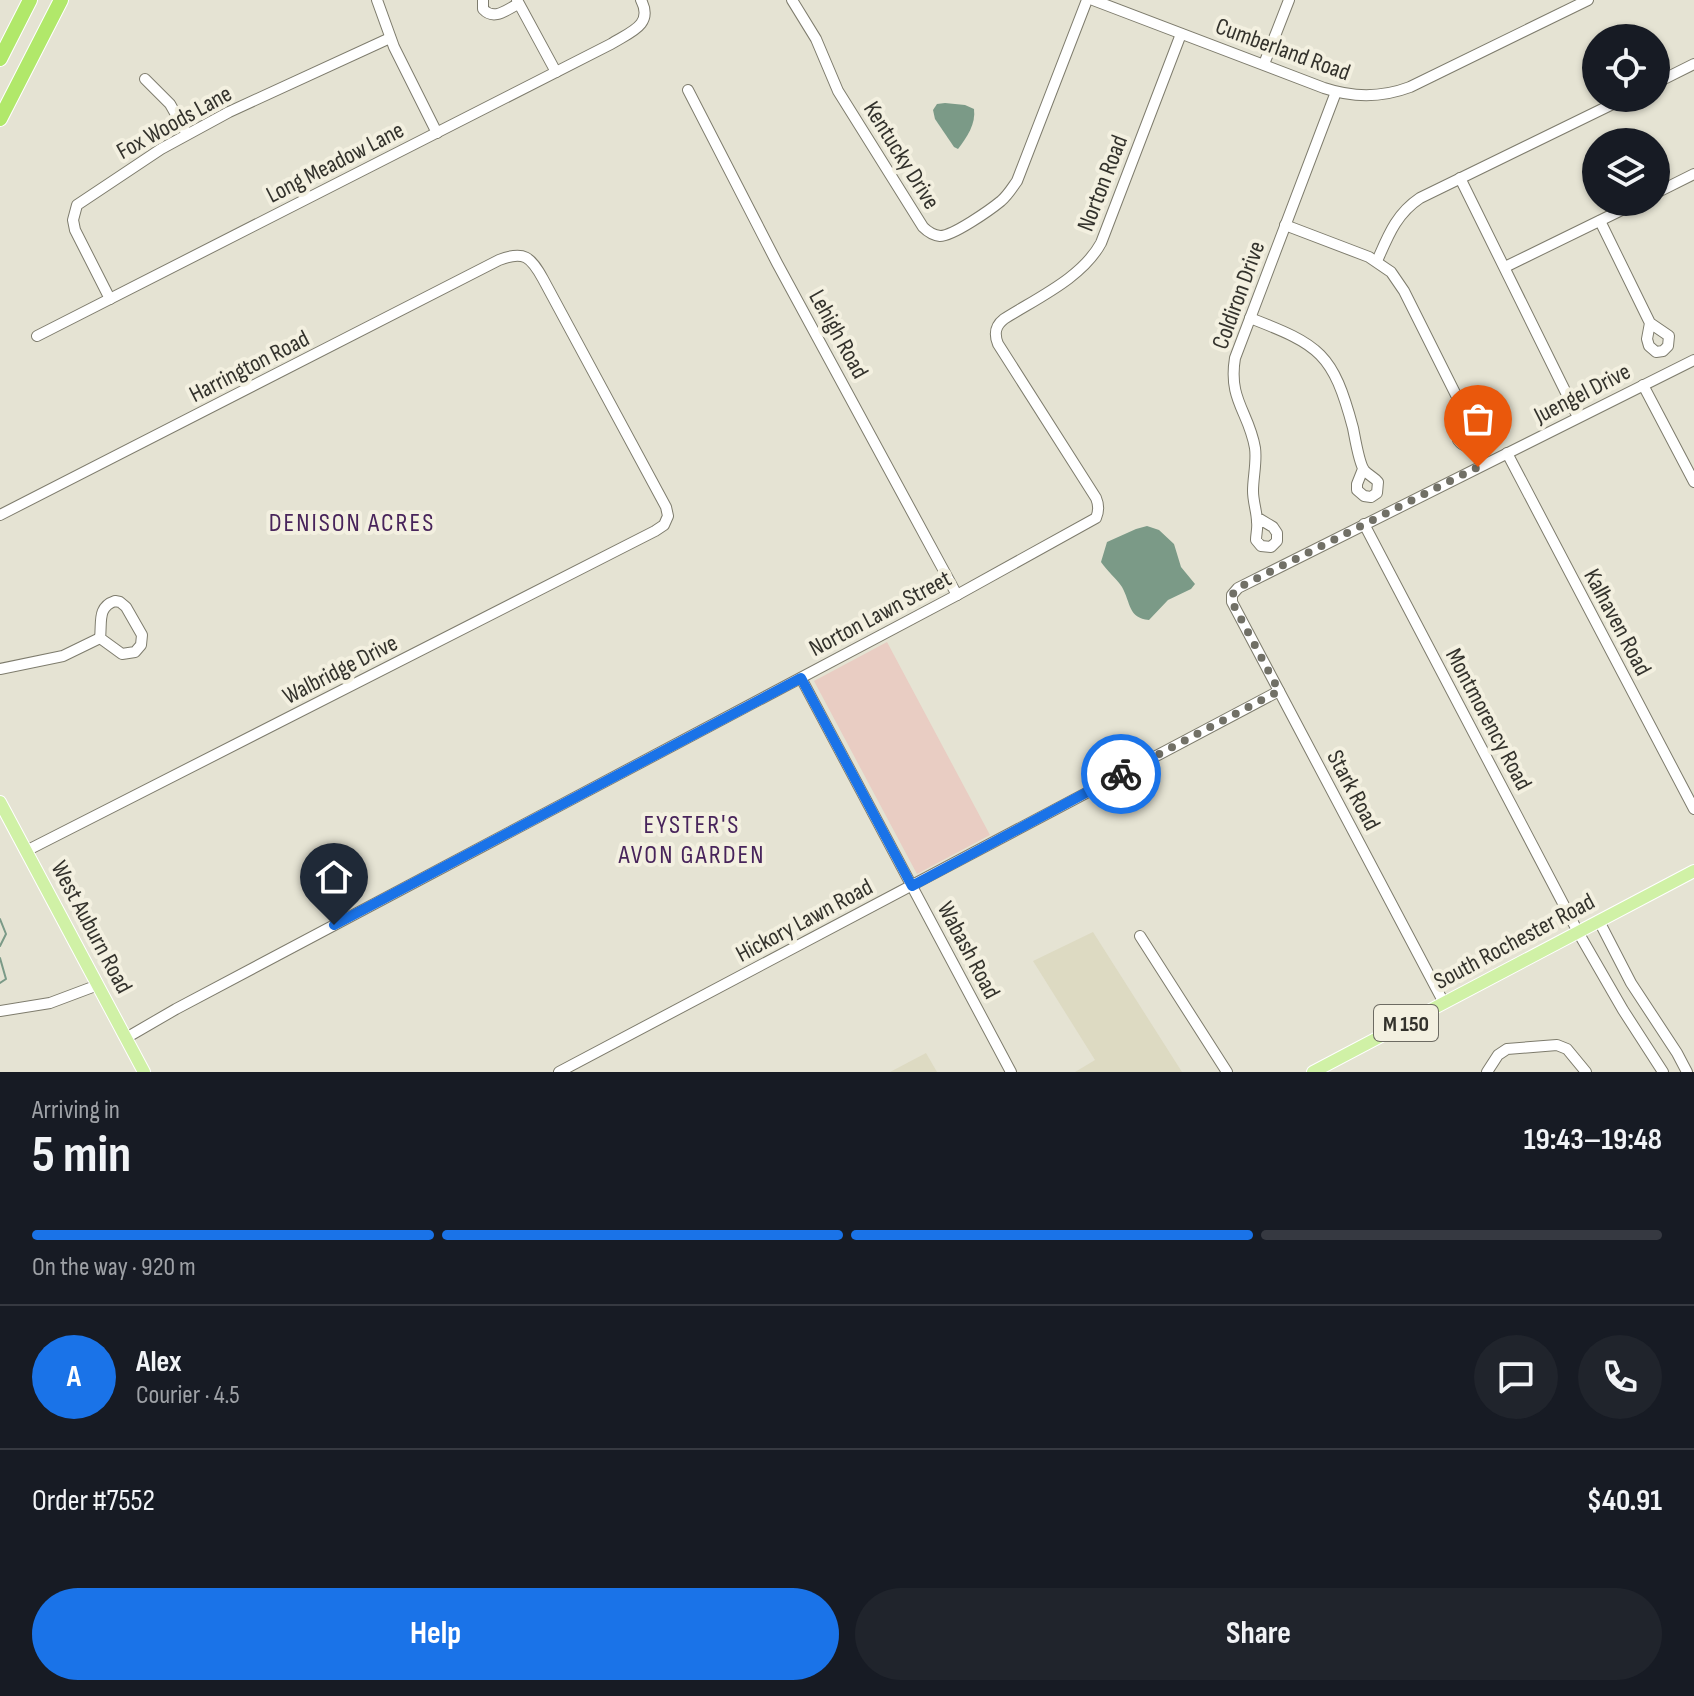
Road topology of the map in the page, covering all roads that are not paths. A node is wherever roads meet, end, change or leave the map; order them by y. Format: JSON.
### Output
{"nodes":[{"id":1,"x":30,"y":0,"type":"edge"},
{"id":2,"x":61,"y":0,"type":"edge"},
{"id":3,"x":377,"y":0,"type":"edge"},
{"id":4,"x":483,"y":0,"type":"edge"},
{"id":5,"x":641,"y":0,"type":"edge"},
{"id":6,"x":792,"y":0,"type":"edge"},
{"id":7,"x":1087,"y":0,"type":"edge"},
{"id":8,"x":1093,"y":0,"type":"edge"},
{"id":9,"x":1289,"y":0,"type":"edge"},
{"id":10,"x":1588,"y":0,"type":"edge"},
{"id":11,"x":518,"y":2,"type":"edge"},
{"id":12,"x":1181,"y":34,"type":"junction"},
{"id":13,"x":390,"y":38,"type":"junction"},
{"id":14,"x":0,"y":59,"type":"edge"},
{"id":15,"x":1264,"y":64,"type":"junction"},
{"id":16,"x":1694,"y":64,"type":"edge"},
{"id":17,"x":556,"y":72,"type":"junction"},
{"id":18,"x":1670,"y":76,"type":"edge"},
{"id":19,"x":145,"y":79,"type":"dead end"},
{"id":20,"x":688,"y":90,"type":"dead end"},
{"id":21,"x":1336,"y":92,"type":"junction"},
{"id":22,"x":1596,"y":112,"type":"edge"},
{"id":23,"x":0,"y":119,"type":"edge"},
{"id":24,"x":437,"y":133,"type":"junction"},
{"id":25,"x":187,"y":134,"type":"junction"},
{"id":26,"x":1694,"y":174,"type":"edge"},
{"id":27,"x":1460,"y":178,"type":"junction"},
{"id":28,"x":1670,"y":186,"type":"edge"},
{"id":29,"x":1610,"y":216,"type":"edge"},
{"id":30,"x":1600,"y":221,"type":"junction"},
{"id":31,"x":1285,"y":225,"type":"junction"},
{"id":32,"x":1377,"y":261,"type":"junction"},
{"id":33,"x":1505,"y":267,"type":"junction"},
{"id":34,"x":110,"y":299,"type":"junction"},
{"id":35,"x":1250,"y":318,"type":"junction"},
{"id":36,"x":1650,"y":323,"type":"dead end"},
{"id":37,"x":37,"y":336,"type":"dead end"},
{"id":38,"x":1694,"y":360,"type":"edge"},
{"id":39,"x":1643,"y":385,"type":"junction"},
{"id":40,"x":1578,"y":417,"type":"junction"},
{"id":41,"x":1466,"y":419,"type":"dead end"},
{"id":42,"x":1507,"y":453,"type":"junction"},
{"id":43,"x":1363,"y":469,"type":"dead end"},
{"id":44,"x":1694,"y":482,"type":"edge"},
{"id":45,"x":1099,"y":512,"type":"joint"},
{"id":46,"x":0,"y":515,"type":"edge"},
{"id":47,"x":1258,"y":518,"type":"dead end"},
{"id":48,"x":668,"y":519,"type":"joint"},
{"id":49,"x":1364,"y":524,"type":"junction"},
{"id":50,"x":957,"y":595,"type":"junction"},
{"id":51,"x":1232,"y":595,"type":"joint"},
{"id":52,"x":100,"y":638,"type":"junction"},
{"id":53,"x":0,"y":669,"type":"edge"},
{"id":54,"x":801,"y":678,"type":"junction"},
{"id":55,"x":1279,"y":691,"type":"junction"},
{"id":56,"x":0,"y":802,"type":"edge"},
{"id":57,"x":1694,"y":809,"type":"edge"},
{"id":58,"x":26,"y":851,"type":"junction"},
{"id":59,"x":1694,"y":871,"type":"edge"},
{"id":60,"x":912,"y":886,"type":"junction"},
{"id":61,"x":1599,"y":921,"type":"junction"},
{"id":62,"x":1578,"y":932,"type":"junction"},
{"id":63,"x":1140,"y":936,"type":"dead end"},
{"id":64,"x":98,"y":985,"type":"junction"},
{"id":65,"x":1444,"y":1003,"type":"junction"},
{"id":66,"x":0,"y":1011,"type":"edge"},
{"id":67,"x":126,"y":1038,"type":"junction"},
{"id":68,"x":144,"y":1072,"type":"edge"},
{"id":69,"x":559,"y":1072,"type":"edge"},
{"id":70,"x":1011,"y":1072,"type":"edge"},
{"id":71,"x":1227,"y":1072,"type":"edge"},
{"id":72,"x":1313,"y":1072,"type":"edge"},
{"id":73,"x":1487,"y":1072,"type":"edge"},
{"id":74,"x":1586,"y":1072,"type":"edge"},
{"id":75,"x":1663,"y":1072,"type":"edge"},
{"id":76,"x":1687,"y":1072,"type":"edge"}],
"edges":[{"from":1,"to":14,"type":"highway"},
{"from":2,"to":23,"type":"highway"},
{"from":3,"to":13,"type":"street"},
{"from":4,"to":11,"type":"street"},
{"from":5,"to":17,"type":"street","name":"Long Meadow Lane"},
{"from":6,"to":7,"type":"street","name":"Kentucky Drive"},
{"from":8,"to":12,"type":"street","name":"Cumberland Road"},
{"from":9,"to":15,"type":"street"},
{"from":10,"to":21,"type":"street","name":"Cumberland Road"},
{"from":11,"to":17,"type":"street"},
{"from":12,"to":15,"type":"street","name":"Cumberland Road"},
{"from":12,"to":45,"type":"street","name":"Norton Road"},
{"from":13,"to":24,"type":"street"},
{"from":13,"to":25,"type":"street","name":"Fox Woods Lane"},
{"from":15,"to":21,"type":"street","name":"Cumberland Road"},
{"from":16,"to":18,"type":"street"},
{"from":17,"to":24,"type":"street","name":"Long Meadow Lane"},
{"from":19,"to":25,"type":"street"},
{"from":20,"to":50,"type":"street","name":"Lehigh Road"},
{"from":21,"to":31,"type":"street","name":"Coldiron Drive"},
{"from":22,"to":27,"type":"street"},
{"from":24,"to":34,"type":"street","name":"Long Meadow Lane"},
{"from":25,"to":34,"type":"street","name":"Fox Woods Lane"},
{"from":26,"to":28,"type":"street"},
{"from":27,"to":32,"type":"street"},
{"from":27,"to":33,"type":"street"},
{"from":29,"to":30,"type":"street"},
{"from":30,"to":33,"type":"street"},
{"from":30,"to":36,"type":"street"},
{"from":31,"to":32,"type":"street"},
{"from":31,"to":35,"type":"street","name":"Coldiron Drive"},
{"from":32,"to":41,"type":"street"},
{"from":33,"to":40,"type":"street"},
{"from":34,"to":37,"type":"street","name":"Long Meadow Lane"},
{"from":35,"to":43,"type":"street"},
{"from":35,"to":47,"type":"street","name":"Coldiron Drive"},
{"from":38,"to":39,"type":"street","name":"Juengel Drive"},
{"from":39,"to":40,"type":"street","name":"Juengel Drive"},
{"from":39,"to":44,"type":"street"},
{"from":40,"to":42,"type":"street","name":"Juengel Drive"},
{"from":42,"to":49,"type":"street","name":"Juengel Drive"},
{"from":42,"to":57,"type":"street","name":"Kalhaven Road"},
{"from":45,"to":50,"type":"street","name":"Norton Lawn Street"},
{"from":46,"to":48,"type":"street","name":"Harrington Road"},
{"from":48,"to":58,"type":"street","name":"Walbridge Drive"},
{"from":49,"to":51,"type":"street","name":"Juengel Drive"},
{"from":49,"to":62,"type":"street","name":"Montmorency Road"},
{"from":50,"to":54,"type":"street","name":"Norton Lawn Street"},
{"from":51,"to":55,"type":"street","name":"Stark Road"},
{"from":52,"to":52,"type":"street"},
{"from":52,"to":53,"type":"street"},
{"from":54,"to":60,"type":"street","name":"Wabash Road"},
{"from":54,"to":67,"type":"street","name":"Norton Lawn Street"},
{"from":55,"to":60,"type":"street","name":"Hickory Lawn Road"},
{"from":55,"to":65,"type":"street","name":"Stark Road"},
{"from":56,"to":58,"type":"main road","name":"West Auburn Road"},
{"from":58,"to":64,"type":"main road","name":"West Auburn Road"},
{"from":59,"to":61,"type":"main road","name":"South Rochester Road","number":"M 150"},
{"from":60,"to":69,"type":"street","name":"Hickory Lawn Road"},
{"from":60,"to":70,"type":"street","name":"Wabash Road"},
{"from":61,"to":62,"type":"main road","name":"South Rochester Road","number":"M 150"},
{"from":61,"to":76,"type":"street"},
{"from":62,"to":65,"type":"main road","name":"South Rochester Road","number":"M 150"},
{"from":62,"to":75,"type":"street","name":"Montmorency Road"},
{"from":63,"to":71,"type":"street"},
{"from":64,"to":66,"type":"street"},
{"from":64,"to":67,"type":"main road","name":"West Auburn Road"},
{"from":65,"to":72,"type":"main road","name":"South Rochester Road","number":"M 150"},
{"from":67,"to":68,"type":"main road","name":"West Auburn Road"},
{"from":73,"to":74,"type":"street"}]}
